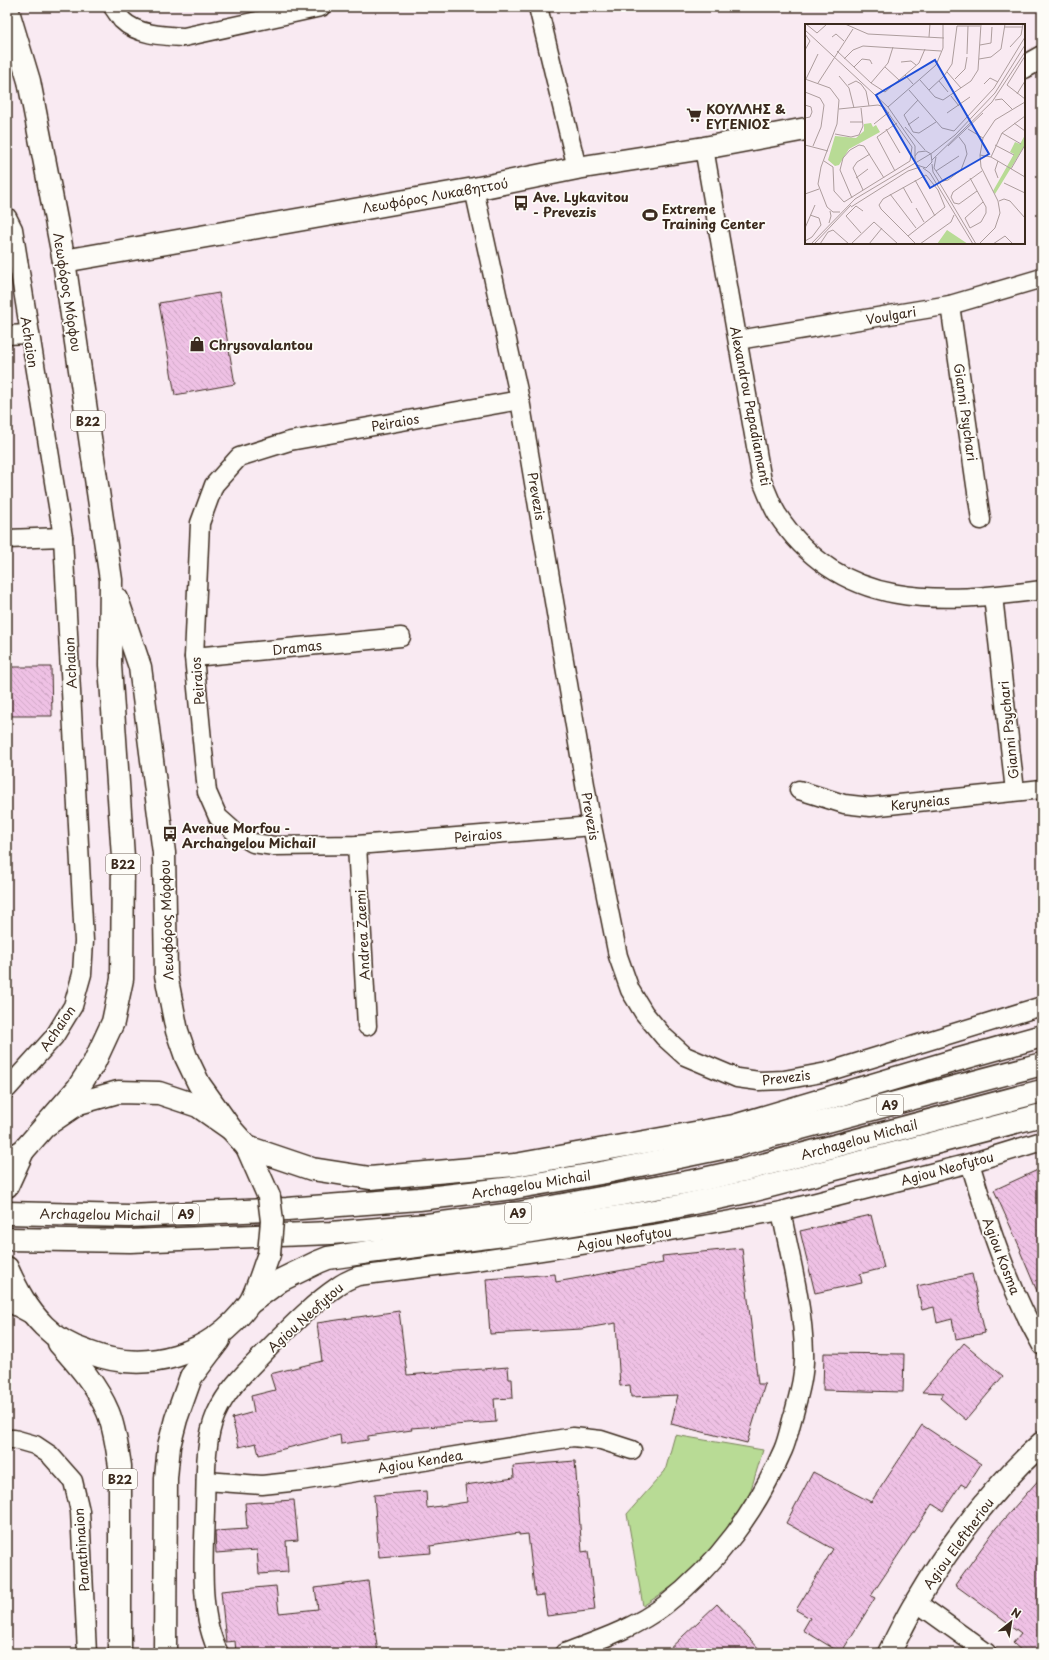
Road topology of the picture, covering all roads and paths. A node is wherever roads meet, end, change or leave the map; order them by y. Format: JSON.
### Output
{"nodes":[{"id":1,"x":113,"y":7,"type":"edge"},
{"id":2,"x":322,"y":7,"type":"edge"},
{"id":3,"x":538,"y":7,"type":"edge"},
{"id":4,"x":7,"y":8,"type":"edge"},
{"id":5,"x":1042,"y":57,"type":"edge"},
{"id":6,"x":1025,"y":66,"type":"edge"},
{"id":7,"x":805,"y":129,"type":"edge"},
{"id":8,"x":704,"y":148,"type":"junction"},
{"id":9,"x":577,"y":168,"type":"junction"},
{"id":10,"x":474,"y":189,"type":"junction"},
{"id":11,"x":7,"y":217,"type":"edge"},
{"id":12,"x":64,"y":261,"type":"junction"},
{"id":13,"x":1042,"y":278,"type":"edge"},
{"id":14,"x":950,"y":305,"type":"junction"},
{"id":15,"x":29,"y":334,"type":"junction"},
{"id":16,"x":7,"y":335,"type":"edge"},
{"id":17,"x":738,"y":340,"type":"junction"},
{"id":18,"x":520,"y":400,"type":"junction"},
{"id":19,"x":981,"y":520,"type":"dead end"},
{"id":20,"x":63,"y":537,"type":"junction"},
{"id":21,"x":7,"y":538,"type":"edge"},
{"id":22,"x":111,"y":580,"type":"junction"},
{"id":23,"x":1042,"y":590,"type":"edge"},
{"id":24,"x":993,"y":596,"type":"junction"},
{"id":25,"x":401,"y":637,"type":"dead end"},
{"id":26,"x":194,"y":657,"type":"junction"},
{"id":27,"x":1042,"y":789,"type":"edge"},
{"id":28,"x":799,"y":790,"type":"dead end"},
{"id":29,"x":1015,"y":791,"type":"junction"},
{"id":30,"x":592,"y":826,"type":"junction"},
{"id":31,"x":357,"y":845,"type":"junction"},
{"id":32,"x":1042,"y":1006,"type":"edge"},
{"id":33,"x":367,"y":1026,"type":"dead end"},
{"id":34,"x":1042,"y":1036,"type":"edge"},
{"id":35,"x":1042,"y":1064,"type":"edge"},
{"id":36,"x":7,"y":1089,"type":"edge"},
{"id":37,"x":1042,"y":1091,"type":"edge"},
{"id":38,"x":1042,"y":1115,"type":"edge"},
{"id":39,"x":45,"y":1126,"type":"junction"},
{"id":40,"x":231,"y":1130,"type":"junction"},
{"id":41,"x":1042,"y":1141,"type":"edge"},
{"id":42,"x":246,"y":1147,"type":"junction"},
{"id":43,"x":15,"y":1156,"type":"edge"},
{"id":44,"x":970,"y":1163,"type":"junction"},
{"id":45,"x":7,"y":1186,"type":"edge"},
{"id":46,"x":781,"y":1211,"type":"junction"},
{"id":47,"x":7,"y":1213,"type":"edge"},
{"id":48,"x":7,"y":1239,"type":"edge"},
{"id":49,"x":7,"y":1268,"type":"edge"},
{"id":50,"x":7,"y":1299,"type":"edge"},
{"id":51,"x":250,"y":1303,"type":"junction"},
{"id":52,"x":30,"y":1312,"type":"junction"},
{"id":53,"x":45,"y":1327,"type":"junction"},
{"id":54,"x":228,"y":1328,"type":"junction"},
{"id":55,"x":1042,"y":1346,"type":"edge"},
{"id":56,"x":7,"y":1439,"type":"edge"},
{"id":57,"x":1042,"y":1443,"type":"edge"},
{"id":58,"x":632,"y":1450,"type":"dead end"},
{"id":59,"x":206,"y":1481,"type":"junction"},
{"id":60,"x":916,"y":1602,"type":"junction"},
{"id":61,"x":87,"y":1653,"type":"edge"},
{"id":62,"x":120,"y":1653,"type":"edge"},
{"id":63,"x":164,"y":1653,"type":"edge"},
{"id":64,"x":220,"y":1653,"type":"edge"},
{"id":65,"x":564,"y":1653,"type":"edge"},
{"id":66,"x":889,"y":1653,"type":"edge"},
{"id":67,"x":987,"y":1653,"type":"edge"}],
"edges":[{"from":1,"to":2,"type":"street"},
{"from":3,"to":9,"type":"street"},
{"from":4,"to":12,"type":"main road","name":"Λεωφόρος Μόρφου"},
{"from":5,"to":6,"type":"main road"},
{"from":7,"to":8,"type":"main road","name":"Λεωφόρος Λυκαβηττού"},
{"from":8,"to":9,"type":"main road","name":"Λεωφόρος Λυκαβηττού"},
{"from":8,"to":17,"type":"street","name":"Alexandrou Papadiamanti"},
{"from":9,"to":10,"type":"main road","name":"Λεωφόρος Λυκαβηττού"},
{"from":10,"to":12,"type":"main road","name":"Λεωφόρος Λυκαβηττού"},
{"from":10,"to":18,"type":"street","name":"Prevezis"},
{"from":11,"to":15,"type":"street","name":"Achaion"},
{"from":12,"to":22,"type":"main road","name":"Λεωφόρος Μόρφου","number":"B22"},
{"from":13,"to":14,"type":"street","name":"Voulgari"},
{"from":14,"to":17,"type":"street","name":"Voulgari"},
{"from":14,"to":19,"type":"street","name":"Gianni Psychari"},
{"from":15,"to":16,"type":"street"},
{"from":15,"to":20,"type":"street","name":"Achaion"},
{"from":17,"to":24,"type":"street","name":"Alexandrou Papadiamanti"},
{"from":18,"to":26,"type":"street","name":"Peiraios"},
{"from":18,"to":30,"type":"street","name":"Prevezis"},
{"from":20,"to":21,"type":"street"},
{"from":20,"to":36,"type":"street","name":"Achaion"},
{"from":22,"to":39,"type":"main road","name":"Λεωφόρος Μόρφου","number":"B22"},
{"from":22,"to":40,"type":"main road","name":"Λεωφόρος Μόρφου","number":"B22"},
{"from":23,"to":24,"type":"street","name":"Alexandrou Papadiamanti"},
{"from":24,"to":29,"type":"street","name":"Gianni Psychari"},
{"from":25,"to":26,"type":"street","name":"Dramas"},
{"from":26,"to":31,"type":"street","name":"Peiraios"},
{"from":27,"to":29,"type":"street","name":"Keryneias"},
{"from":28,"to":29,"type":"street","name":"Keryneias"},
{"from":30,"to":31,"type":"street","name":"Peiraios"},
{"from":30,"to":32,"type":"street","name":"Prevezis"},
{"from":31,"to":33,"type":"street","name":"Andrea Zaemi"},
{"from":34,"to":42,"type":"main road"},
{"from":35,"to":47,"type":"main road","name":"Archagelou Michail","number":"A9"},
{"from":37,"to":48,"type":"main road","name":"Archagelou Michail","number":"A9"},
{"from":38,"to":51,"type":"main road"},
{"from":39,"to":40,"type":"main road","number":"B22"},
{"from":39,"to":43,"type":"main road","number":"B22"},
{"from":40,"to":42,"type":"main road","number":"B22"},
{"from":41,"to":44,"type":"street","name":"Agiou Neofytou"},
{"from":42,"to":51,"type":"main road","number":"B22","bridge":true},
{"from":43,"to":45,"type":"main road","number":"B22"},
{"from":44,"to":46,"type":"street","name":"Agiou Neofytou"},
{"from":44,"to":55,"type":"street","name":"Agiou Kosma"},
{"from":46,"to":59,"type":"street","name":"Agiou Neofytou"},
{"from":46,"to":65,"type":"street"},
{"from":49,"to":52,"type":"main road","number":"B22"},
{"from":50,"to":52,"type":"main road"},
{"from":51,"to":54,"type":"main road","number":"B22"},
{"from":52,"to":53,"type":"main road","number":"B22"},
{"from":53,"to":54,"type":"main road","number":"B22"},
{"from":53,"to":62,"type":"main road","number":"B22"},
{"from":54,"to":63,"type":"main road","number":"B22"},
{"from":56,"to":61,"type":"street","name":"Panathinaion"},
{"from":57,"to":60,"type":"main road","name":"Agiou Eleftheriou"},
{"from":58,"to":59,"type":"street","name":"Agiou Kendea"},
{"from":59,"to":64,"type":"street","name":"Agiou Neofytou"},
{"from":60,"to":66,"type":"main road","name":"Agiou Eleftheriou"},
{"from":60,"to":67,"type":"street"}]}
